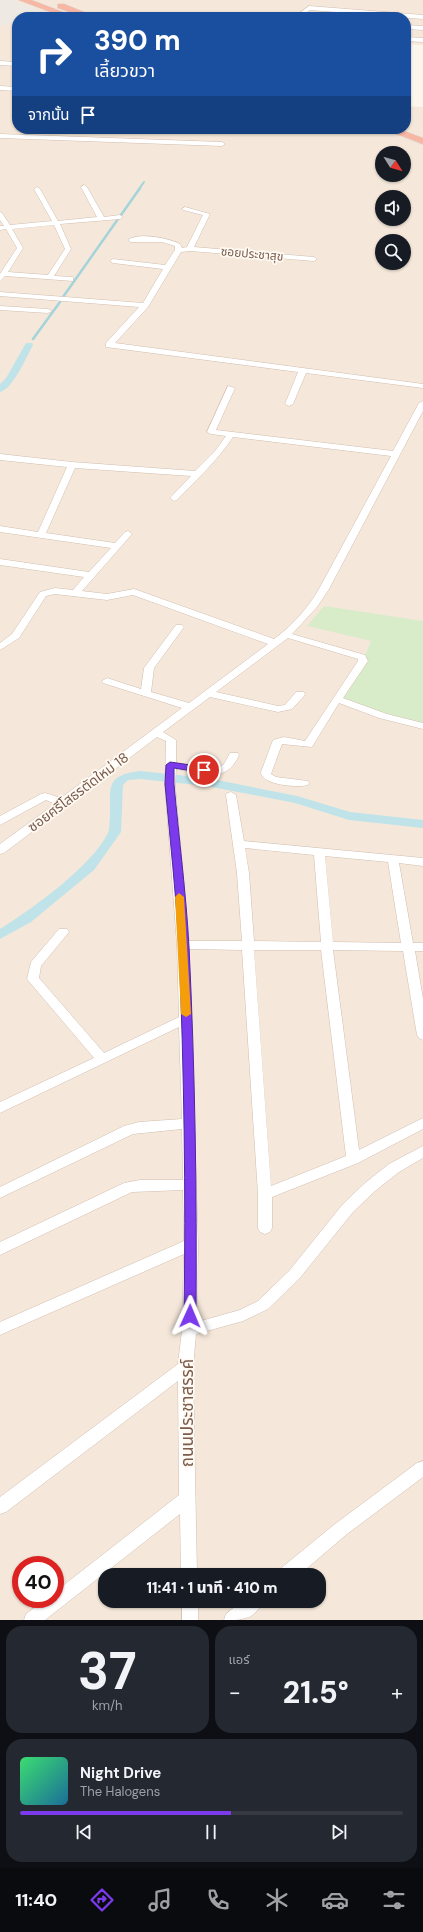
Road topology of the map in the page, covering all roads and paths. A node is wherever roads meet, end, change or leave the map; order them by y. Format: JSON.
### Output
{"nodes":[{"id":1,"x":23,"y":0,"type":"edge"},
{"id":2,"x":44,"y":0,"type":"edge"},
{"id":3,"x":58,"y":12,"type":"edge"},
{"id":4,"x":78,"y":12,"type":"edge"},
{"id":5,"x":304,"y":12,"type":"edge"},
{"id":6,"x":360,"y":12,"type":"edge"},
{"id":7,"x":411,"y":16,"type":"edge"},
{"id":8,"x":423,"y":17,"type":"edge"},
{"id":9,"x":411,"y":27,"type":"edge"},
{"id":10,"x":423,"y":28,"type":"edge"},
{"id":11,"x":411,"y":39,"type":"edge"},
{"id":12,"x":423,"y":40,"type":"edge"},
{"id":13,"x":1,"y":64,"type":"edge"},
{"id":14,"x":12,"y":64,"type":"edge"},
{"id":15,"x":0,"y":88,"type":"edge"},
{"id":16,"x":12,"y":89,"type":"edge"},
{"id":17,"x":411,"y":129,"type":"edge"},
{"id":18,"x":407,"y":134,"type":"edge"},
{"id":19,"x":0,"y":136,"type":"edge"},
{"id":20,"x":422,"y":138,"type":"edge"},
{"id":21,"x":222,"y":144,"type":"dead end"},
{"id":22,"x":84,"y":187,"type":"dead end"},
{"id":23,"x":37,"y":189,"type":"dead end"},
{"id":24,"x":185,"y":209,"type":"dead end"},
{"id":25,"x":0,"y":214,"type":"edge"},
{"id":26,"x":120,"y":217,"type":"dead end"},
{"id":27,"x":101,"y":218,"type":"junction"},
{"id":28,"x":55,"y":222,"type":"junction"},
{"id":29,"x":3,"y":228,"type":"edge"},
{"id":30,"x":132,"y":240,"type":"dead end"},
{"id":31,"x":190,"y":249,"type":"junction"},
{"id":32,"x":179,"y":250,"type":"junction"},
{"id":33,"x":14,"y":260,"type":"junction"},
{"id":34,"x":314,"y":260,"type":"dead end"},
{"id":35,"x":0,"y":261,"type":"edge"},
{"id":36,"x":113,"y":261,"type":"dead end"},
{"id":37,"x":167,"y":267,"type":"junction"},
{"id":38,"x":2,"y":277,"type":"edge"},
{"id":39,"x":50,"y":277,"type":"junction"},
{"id":40,"x":70,"y":279,"type":"dead end"},
{"id":41,"x":0,"y":294,"type":"edge"},
{"id":42,"x":145,"y":304,"type":"junction"},
{"id":43,"x":0,"y":308,"type":"edge"},
{"id":44,"x":48,"y":311,"type":"dead end"},
{"id":45,"x":303,"y":370,"type":"junction"},
{"id":46,"x":423,"y":386,"type":"edge"},
{"id":47,"x":231,"y":388,"type":"dead end"},
{"id":48,"x":423,"y":403,"type":"edge"},
{"id":49,"x":289,"y":404,"type":"dead end"},
{"id":50,"x":230,"y":436,"type":"junction"},
{"id":51,"x":396,"y":454,"type":"junction"},
{"id":52,"x":0,"y":457,"type":"edge"},
{"id":53,"x":72,"y":466,"type":"junction"},
{"id":54,"x":199,"y":474,"type":"junction"},
{"id":55,"x":174,"y":498,"type":"dead end"},
{"id":56,"x":0,"y":529,"type":"edge"},
{"id":57,"x":128,"y":534,"type":"dead end"},
{"id":58,"x":41,"y":535,"type":"junction"},
{"id":59,"x":117,"y":546,"type":"junction"},
{"id":60,"x":0,"y":562,"type":"edge"},
{"id":61,"x":90,"y":575,"type":"junction"},
{"id":62,"x":77,"y":591,"type":"dead end"},
{"id":63,"x":179,"y":627,"type":"dead end"},
{"id":64,"x":286,"y":635,"type":"junction"},
{"id":65,"x":276,"y":643,"type":"junction"},
{"id":66,"x":0,"y":647,"type":"edge"},
{"id":67,"x":107,"y":681,"type":"dead end"},
{"id":68,"x":146,"y":694,"type":"junction"},
{"id":69,"x":209,"y":694,"type":"junction"},
{"id":70,"x":300,"y":694,"type":"dead end"},
{"id":71,"x":337,"y":699,"type":"junction"},
{"id":72,"x":190,"y":707,"type":"junction"},
{"id":73,"x":423,"y":726,"type":"edge"},
{"id":74,"x":156,"y":733,"type":"junction"},
{"id":75,"x":234,"y":755,"type":"dead end"},
{"id":76,"x":170,"y":767,"type":"junction"},
{"id":77,"x":304,"y":783,"type":"dead end"},
{"id":78,"x":231,"y":795,"type":"dead end"},
{"id":79,"x":63,"y":803,"type":"junction"},
{"id":80,"x":0,"y":821,"type":"edge"},
{"id":81,"x":240,"y":844,"type":"junction"},
{"id":82,"x":0,"y":850,"type":"edge"},
{"id":83,"x":319,"y":852,"type":"junction"},
{"id":84,"x":393,"y":859,"type":"junction"},
{"id":85,"x":423,"y":862,"type":"edge"},
{"id":86,"x":63,"y":932,"type":"dead end"},
{"id":87,"x":184,"y":946,"type":"junction"},
{"id":88,"x":248,"y":946,"type":"junction"},
{"id":89,"x":327,"y":947,"type":"junction"},
{"id":90,"x":408,"y":947,"type":"junction"},
{"id":91,"x":423,"y":947,"type":"edge"},
{"id":92,"x":186,"y":1019,"type":"junction"},
{"id":93,"x":423,"y":1035,"type":"edge"},
{"id":94,"x":102,"y":1059,"type":"junction"},
{"id":95,"x":2,"y":1104,"type":"edge"},
{"id":96,"x":423,"y":1123,"type":"edge"},
{"id":97,"x":189,"y":1124,"type":"junction"},
{"id":98,"x":423,"y":1151,"type":"edge"},
{"id":99,"x":354,"y":1159,"type":"junction"},
{"id":100,"x":189,"y":1185,"type":"junction"},
{"id":101,"x":0,"y":1193,"type":"edge"},
{"id":102,"x":265,"y":1194,"type":"junction"},
{"id":103,"x":265,"y":1228,"type":"dead end"},
{"id":104,"x":191,"y":1244,"type":"junction"},
{"id":105,"x":0,"y":1249,"type":"edge"},
{"id":106,"x":0,"y":1329,"type":"edge"},
{"id":107,"x":189,"y":1330,"type":"junction"},
{"id":108,"x":185,"y":1367,"type":"junction"},
{"id":109,"x":423,"y":1468,"type":"edge"},
{"id":110,"x":188,"y":1498,"type":"junction"},
{"id":111,"x":0,"y":1507,"type":"edge"},
{"id":112,"x":189,"y":1568,"type":"edge"},
{"id":113,"x":294,"y":1568,"type":"edge"},
{"id":114,"x":190,"y":1608,"type":"edge"},
{"id":115,"x":247,"y":1608,"type":"edge"},
{"id":116,"x":32,"y":1620,"type":"edge"},
{"id":117,"x":190,"y":1620,"type":"edge"},
{"id":118,"x":232,"y":1620,"type":"edge"}],
"edges":[{"from":1,"to":3,"type":"highway"},
{"from":2,"to":4,"type":"highway"},
{"from":5,"to":6,"type":"street"},
{"from":7,"to":8,"type":"street"},
{"from":9,"to":10,"type":"street"},
{"from":11,"to":12,"type":"street"},
{"from":13,"to":14,"type":"street"},
{"from":15,"to":16,"type":"street"},
{"from":17,"to":20,"type":"highway"},
{"from":18,"to":20,"type":"highway"},
{"from":19,"to":21,"type":"street"},
{"from":22,"to":27,"type":"street"},
{"from":23,"to":28,"type":"street"},
{"from":24,"to":31,"type":"street"},
{"from":25,"to":29,"type":"street"},
{"from":26,"to":27,"type":"street"},
{"from":27,"to":28,"type":"street"},
{"from":28,"to":29,"type":"street"},
{"from":28,"to":39,"type":"street"},
{"from":29,"to":33,"type":"street"},
{"from":30,"to":32,"type":"street"},
{"from":31,"to":32,"type":"street","name":"ซอยประชาสุข"},
{"from":31,"to":34,"type":"street","name":"ซอยประชาสุข"},
{"from":32,"to":37,"type":"street"},
{"from":33,"to":35,"type":"street"},
{"from":33,"to":38,"type":"street"},
{"from":36,"to":37,"type":"street"},
{"from":37,"to":42,"type":"street"},
{"from":38,"to":39,"type":"street"},
{"from":39,"to":40,"type":"street"},
{"from":41,"to":42,"type":"street"},
{"from":42,"to":45,"type":"street"},
{"from":43,"to":44,"type":"street"},
{"from":45,"to":46,"type":"street"},
{"from":45,"to":49,"type":"street"},
{"from":47,"to":50,"type":"street"},
{"from":48,"to":51,"type":"street","name":"ซอยศรีโสธรตัดใหม่ 18"},
{"from":50,"to":51,"type":"street"},
{"from":50,"to":54,"type":"street"},
{"from":51,"to":64,"type":"street","name":"ซอยศรีโสธรตัดใหม่ 18"},
{"from":52,"to":53,"type":"street"},
{"from":53,"to":54,"type":"street"},
{"from":53,"to":58,"type":"street"},
{"from":54,"to":55,"type":"street"},
{"from":56,"to":58,"type":"street"},
{"from":57,"to":59,"type":"street"},
{"from":58,"to":59,"type":"street"},
{"from":59,"to":61,"type":"street"},
{"from":60,"to":61,"type":"street"},
{"from":61,"to":62,"type":"street"},
{"from":63,"to":68,"type":"street"},
{"from":64,"to":65,"type":"street","name":"ซอยศรีโสธรตัดใหม่ 18"},
{"from":64,"to":71,"type":"street"},
{"from":65,"to":66,"type":"street"},
{"from":65,"to":69,"type":"street","name":"ซอยศรีโสธรตัดใหม่ 18"},
{"from":67,"to":68,"type":"street"},
{"from":68,"to":72,"type":"street"},
{"from":69,"to":70,"type":"street"},
{"from":69,"to":72,"type":"street","name":"ซอยศรีโสธรตัดใหม่ 18"},
{"from":71,"to":73,"type":"street"},
{"from":71,"to":77,"type":"street"},
{"from":72,"to":74,"type":"street","name":"ซอยศรีโสธรตัดใหม่ 18"},
{"from":74,"to":76,"type":"street","name":"ถนนประชาสรรค์"},
{"from":74,"to":79,"type":"street","name":"ซอยศรีโสธรตัดใหม่ 18"},
{"from":75,"to":76,"type":"street"},
{"from":76,"to":87,"type":"street","name":"ถนนประชาสรรค์"},
{"from":78,"to":81,"type":"street"},
{"from":79,"to":80,"type":"street"},
{"from":79,"to":82,"type":"street","name":"ซอยศรีโสธรตัดใหม่ 18"},
{"from":81,"to":83,"type":"street"},
{"from":81,"to":88,"type":"street"},
{"from":83,"to":84,"type":"street"},
{"from":83,"to":89,"type":"street"},
{"from":84,"to":85,"type":"street"},
{"from":84,"to":90,"type":"street"},
{"from":86,"to":94,"type":"street"},
{"from":87,"to":88,"type":"street"},
{"from":87,"to":92,"type":"street","name":"ถนนประชาสรรค์"},
{"from":88,"to":89,"type":"street"},
{"from":88,"to":102,"type":"street"},
{"from":89,"to":90,"type":"street"},
{"from":89,"to":99,"type":"street"},
{"from":90,"to":91,"type":"street"},
{"from":90,"to":93,"type":"street"},
{"from":92,"to":94,"type":"street"},
{"from":92,"to":97,"type":"street","name":"ถนนประชาสรรค์"},
{"from":94,"to":95,"type":"street"},
{"from":96,"to":99,"type":"street"},
{"from":97,"to":100,"type":"street","name":"ถนนประชาสรรค์"},
{"from":97,"to":101,"type":"street"},
{"from":98,"to":107,"type":"street"},
{"from":99,"to":102,"type":"street"},
{"from":100,"to":104,"type":"street","name":"ถนนประชาสรรค์"},
{"from":100,"to":105,"type":"street"},
{"from":102,"to":103,"type":"street"},
{"from":104,"to":106,"type":"street"},
{"from":104,"to":107,"type":"street","name":"ถนนประชาสรรค์"},
{"from":107,"to":108,"type":"street","name":"ถนนประชาสรรค์"},
{"from":108,"to":110,"type":"street","name":"ถนนประชาสรรค์"},
{"from":108,"to":111,"type":"street"},
{"from":109,"to":113,"type":"street"},
{"from":110,"to":112,"type":"street","name":"ถนนประชาสรรค์"},
{"from":110,"to":116,"type":"street"},
{"from":114,"to":117,"type":"street"},
{"from":115,"to":118,"type":"street"}]}
